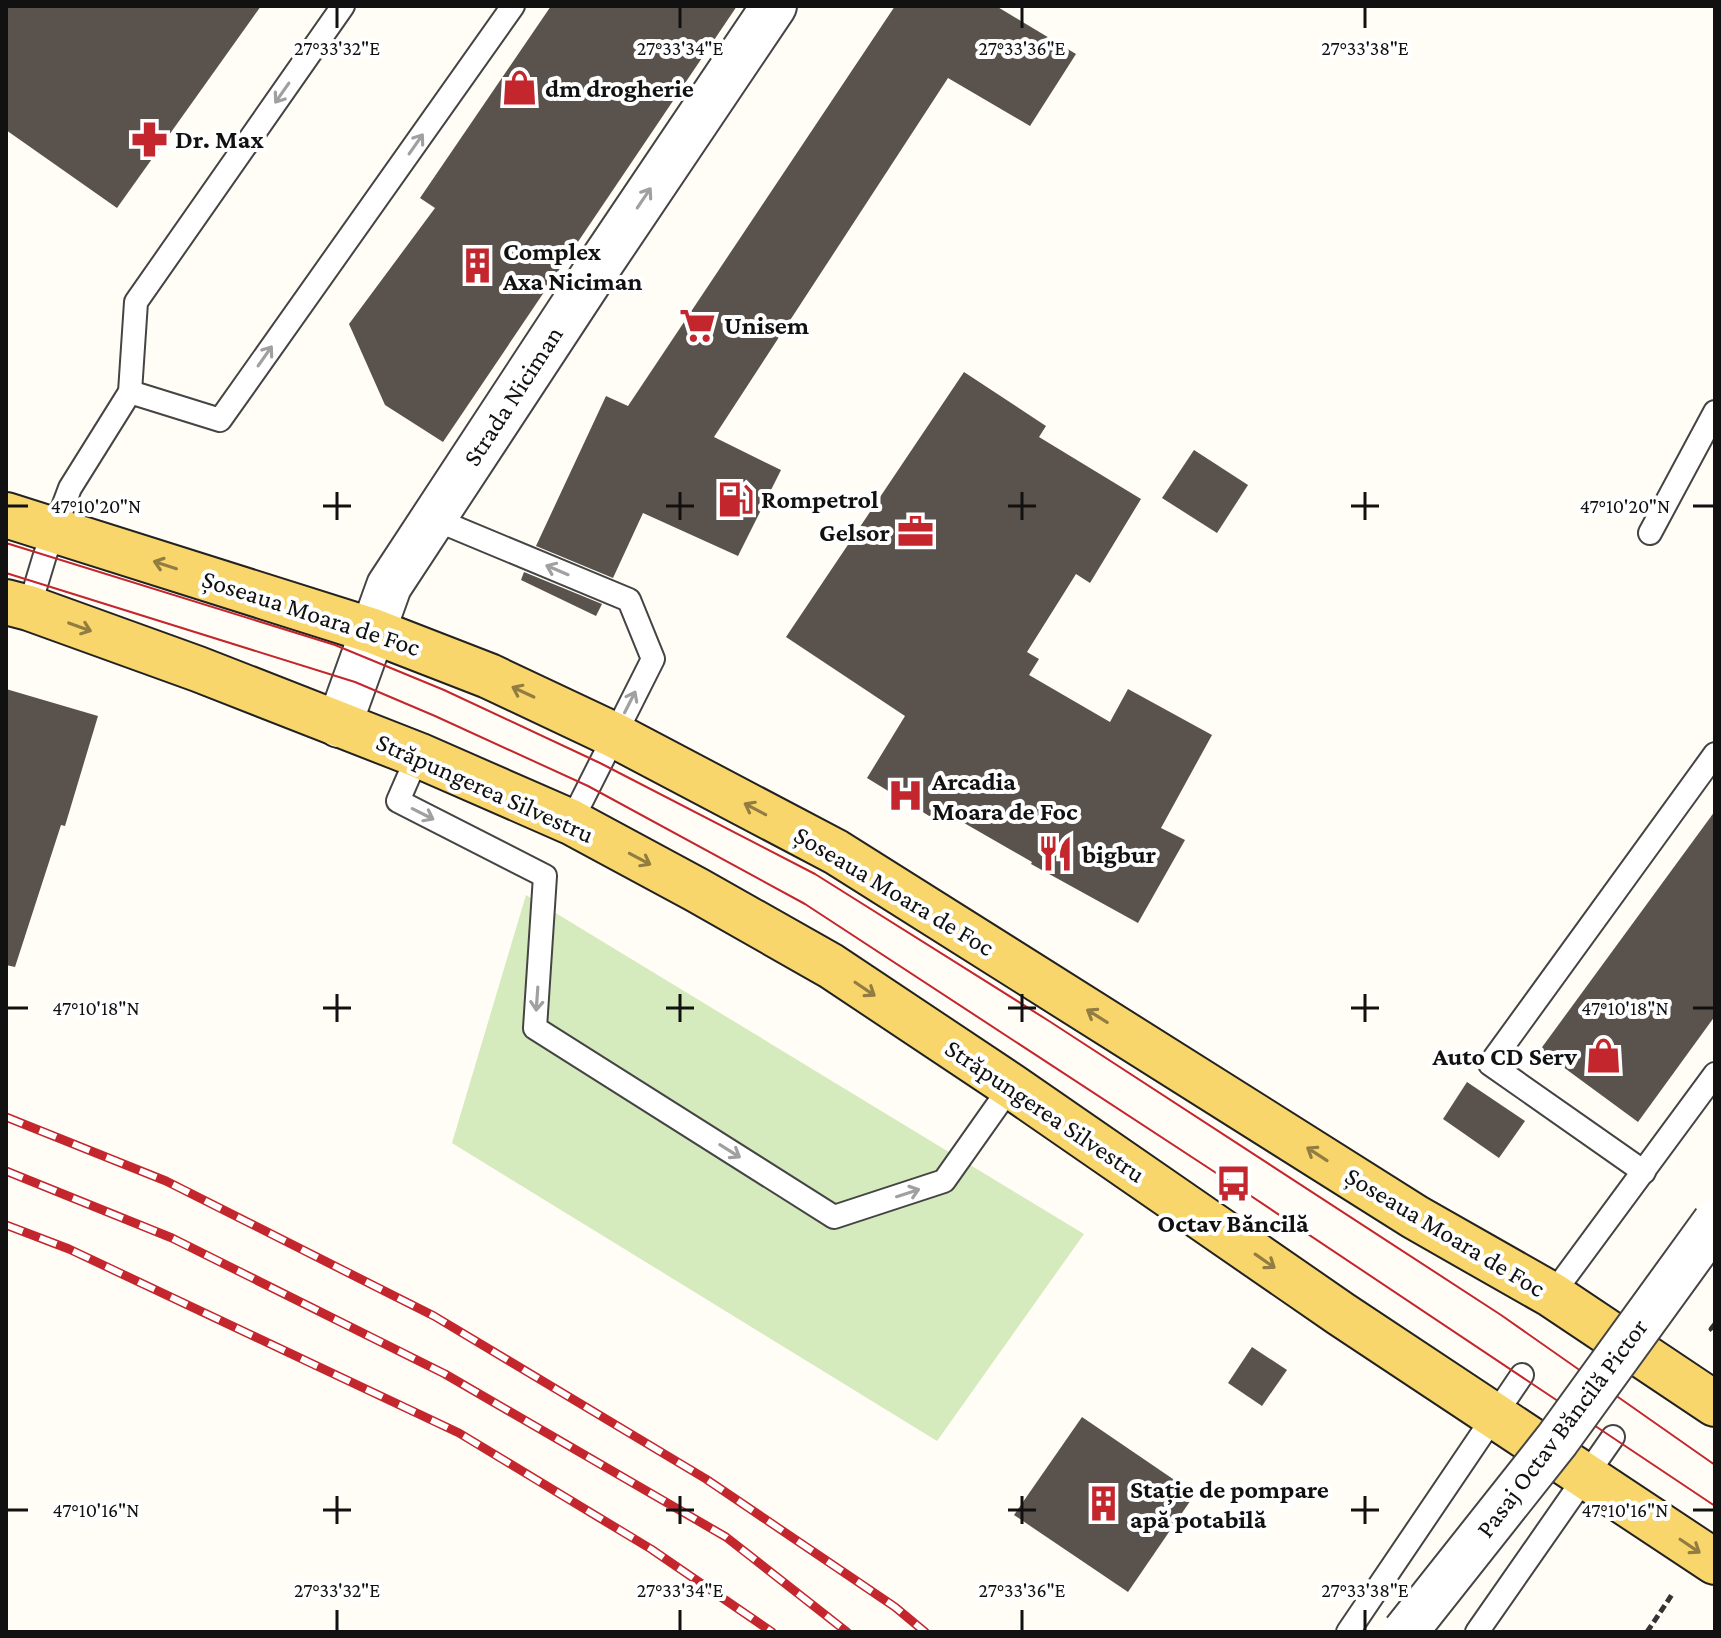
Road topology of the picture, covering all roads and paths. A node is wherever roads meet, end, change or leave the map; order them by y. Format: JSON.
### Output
{"nodes":[{"id":1,"x":343,"y":6,"type":"edge"},
{"id":2,"x":513,"y":6,"type":"edge"},
{"id":3,"x":774,"y":6,"type":"edge"},
{"id":4,"x":130,"y":392,"type":"junction"},
{"id":5,"x":1715,"y":412,"type":"edge"},
{"id":6,"x":6,"y":515,"type":"edge"},
{"id":7,"x":432,"y":518,"type":"junction"},
{"id":8,"x":55,"y":530,"type":"junction"},
{"id":9,"x":1650,"y":533,"type":"dead end"},
{"id":10,"x":17,"y":605,"type":"edge"},
{"id":11,"x":373,"y":631,"type":"junction"},
{"id":12,"x":339,"y":725,"type":"junction"},
{"id":13,"x":614,"y":735,"type":"junction"},
{"id":14,"x":1715,"y":754,"type":"edge"},
{"id":15,"x":418,"y":755,"type":"junction"},
{"id":16,"x":571,"y":822,"type":"junction"},
{"id":17,"x":1715,"y":1074,"type":"edge"},
{"id":18,"x":1011,"y":1086,"type":"junction"},
{"id":19,"x":1644,"y":1172,"type":"junction"},
{"id":20,"x":1715,"y":1222,"type":"edge"},
{"id":21,"x":1552,"y":1295,"type":"junction"},
{"id":22,"x":1715,"y":1324,"type":"edge"},
{"id":23,"x":1715,"y":1332,"type":"edge"},
{"id":24,"x":1522,"y":1375,"type":"dead end"},
{"id":25,"x":1715,"y":1404,"type":"edge"},
{"id":26,"x":1495,"y":1416,"type":"junction"},
{"id":27,"x":1613,"y":1437,"type":"dead end"},
{"id":28,"x":1586,"y":1477,"type":"junction"},
{"id":29,"x":1715,"y":1562,"type":"edge"},
{"id":30,"x":1675,"y":1591,"type":"dead end"},
{"id":31,"x":1348,"y":1632,"type":"edge"},
{"id":32,"x":1405,"y":1632,"type":"edge"},
{"id":33,"x":1477,"y":1632,"type":"edge"},
{"id":34,"x":1647,"y":1632,"type":"edge"}],
"edges":[{"from":1,"to":4,"type":"lane","one_way":true},
{"from":4,"to":2,"type":"lane","one_way":true},
{"from":7,"to":3,"type":"street","name":"Strada Niciman","one_way":true},
{"from":4,"to":8,"type":"lane"},
{"from":5,"to":9,"type":"lane"},
{"from":6,"to":8,"type":"main road","name":"Șoseaua Moara de Foc"},
{"from":7,"to":11,"type":"street","name":"Strada Niciman"},
{"from":13,"to":7,"type":"lane","one_way":true},
{"from":8,"to":10,"type":"lane"},
{"from":11,"to":8,"type":"main road","name":"Șoseaua Moara de Foc","one_way":true},
{"from":10,"to":12,"type":"main road","one_way":true},
{"from":11,"to":12,"type":"street","name":"Strada Niciman"},
{"from":13,"to":11,"type":"main road","name":"Șoseaua Moara de Foc","one_way":true},
{"from":12,"to":15,"type":"main road","name":"Străpungerea Silvestru"},
{"from":13,"to":16,"type":"lane"},
{"from":21,"to":13,"type":"main road","name":"Șoseaua Moara de Foc","one_way":true},
{"from":14,"to":19,"type":"lane"},
{"from":15,"to":16,"type":"main road","name":"Străpungerea Silvestru"},
{"from":15,"to":18,"type":"lane","one_way":true},
{"from":16,"to":18,"type":"main road","name":"Străpungerea Silvestru","one_way":true},
{"from":17,"to":19,"type":"lane"},
{"from":18,"to":26,"type":"main road","name":"Străpungerea Silvestru","one_way":true},
{"from":19,"to":21,"type":"lane"},
{"from":20,"to":32,"type":"street","name":"Pasaj Octav Băncilă Pictor","bridge":true},
{"from":21,"to":25,"type":"main road","name":"Șoseaua Moara de Foc"},
{"from":22,"to":23,"type":"path"},
{"from":24,"to":26,"type":"lane"},
{"from":26,"to":28,"type":"main road","name":"Străpungerea Silvestru"},
{"from":26,"to":31,"type":"lane"},
{"from":27,"to":28,"type":"lane"},
{"from":28,"to":29,"type":"main road","name":"Străpungerea Silvestru","one_way":true},
{"from":28,"to":33,"type":"lane"},
{"from":30,"to":34,"type":"path"}]}
